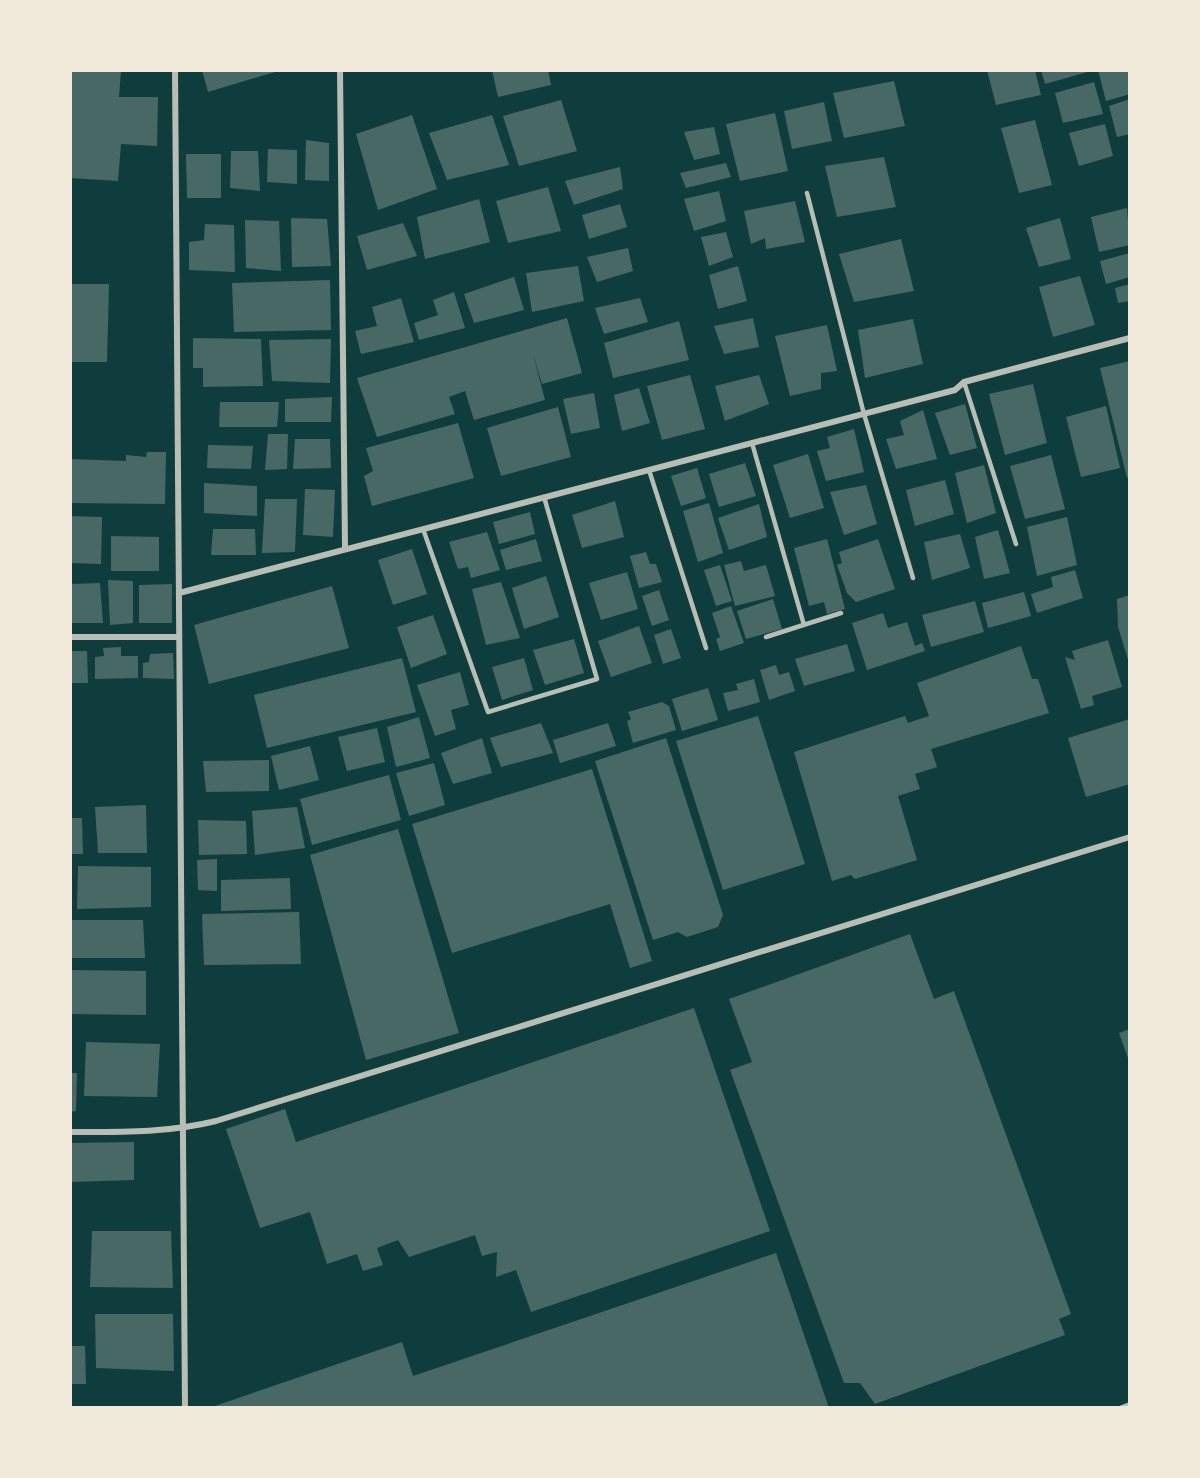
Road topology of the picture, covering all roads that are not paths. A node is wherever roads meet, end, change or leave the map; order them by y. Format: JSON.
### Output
{"nodes":[{"id":1,"x":175,"y":70,"type":"edge"},
{"id":2,"x":340,"y":70,"type":"edge"},
{"id":3,"x":807,"y":193,"type":"dead end"},
{"id":4,"x":1130,"y":338,"type":"edge"},
{"id":5,"x":964,"y":382,"type":"junction"},
{"id":6,"x":864,"y":414,"type":"junction"},
{"id":7,"x":752,"y":443,"type":"junction"},
{"id":8,"x":649,"y":470,"type":"junction"},
{"id":9,"x":544,"y":497,"type":"junction"},
{"id":10,"x":423,"y":529,"type":"junction"},
{"id":11,"x":1016,"y":544,"type":"dead end"},
{"id":12,"x":345,"y":548,"type":"junction"},
{"id":13,"x":913,"y":578,"type":"dead end"},
{"id":14,"x":179,"y":592,"type":"junction"},
{"id":15,"x":841,"y":614,"type":"dead end"},
{"id":16,"x":804,"y":625,"type":"junction"},
{"id":17,"x":70,"y":637,"type":"edge"},
{"id":18,"x":179,"y":637,"type":"junction"},
{"id":19,"x":766,"y":637,"type":"dead end"},
{"id":20,"x":706,"y":648,"type":"dead end"},
{"id":21,"x":1130,"y":837,"type":"edge"},
{"id":22,"x":183,"y":1129,"type":"junction"},
{"id":23,"x":70,"y":1132,"type":"edge"},
{"id":24,"x":1130,"y":1405,"type":"edge"},
{"id":25,"x":185,"y":1407,"type":"edge"},
{"id":26,"x":1122,"y":1407,"type":"edge"}],
"edges":[{"from":1,"to":14,"type":"street"},
{"from":2,"to":12,"type":"street"},
{"from":3,"to":6,"type":"lane"},
{"from":4,"to":5,"type":"street"},
{"from":5,"to":6,"type":"street"},
{"from":5,"to":11,"type":"lane"},
{"from":6,"to":7,"type":"street"},
{"from":6,"to":13,"type":"lane"},
{"from":7,"to":8,"type":"street"},
{"from":7,"to":16,"type":"lane"},
{"from":8,"to":9,"type":"street"},
{"from":8,"to":20,"type":"lane"},
{"from":9,"to":10,"type":"street"},
{"from":9,"to":10,"type":"lane"},
{"from":10,"to":12,"type":"street"},
{"from":12,"to":14,"type":"street"},
{"from":14,"to":18,"type":"street"},
{"from":15,"to":16,"type":"lane"},
{"from":16,"to":19,"type":"lane"},
{"from":17,"to":18,"type":"street"},
{"from":18,"to":22,"type":"street"},
{"from":21,"to":22,"type":"street"},
{"from":22,"to":23,"type":"street"},
{"from":22,"to":25,"type":"street"},
{"from":24,"to":26,"type":"street"}]}
